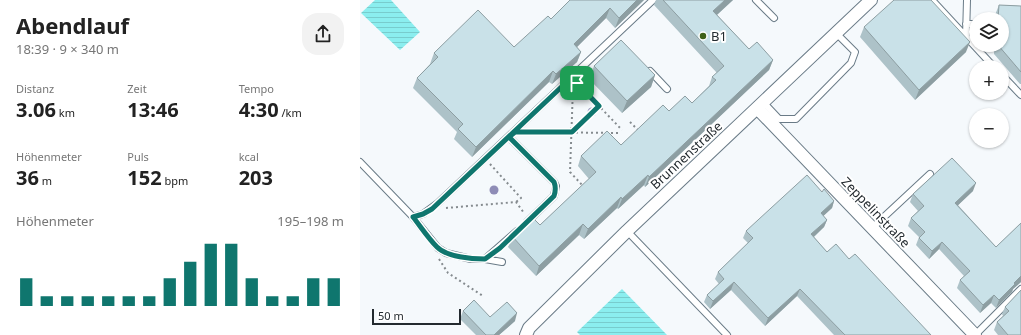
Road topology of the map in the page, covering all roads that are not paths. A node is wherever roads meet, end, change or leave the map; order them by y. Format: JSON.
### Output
{"nodes":[{"id":1,"x":653,"y":0,"type":"edge"},
{"id":2,"x":756,"y":0,"type":"edge"},
{"id":3,"x":871,"y":0,"type":"edge"},
{"id":4,"x":932,"y":0,"type":"edge"},
{"id":5,"x":967,"y":0,"type":"edge"},
{"id":6,"x":774,"y":18,"type":"dead end"},
{"id":7,"x":966,"y":24,"type":"joint"},
{"id":8,"x":836,"y":33,"type":"junction"},
{"id":9,"x":616,"y":34,"type":"junction"},
{"id":10,"x":966,"y":37,"type":"junction"},
{"id":11,"x":621,"y":40,"type":"edge"},
{"id":12,"x":987,"y":60,"type":"edge"},
{"id":13,"x":646,"y":67,"type":"edge"},
{"id":14,"x":1009,"y":82,"type":"edge"},
{"id":15,"x":667,"y":90,"type":"dead end"},
{"id":16,"x":1021,"y":95,"type":"edge"},
{"id":17,"x":760,"y":105,"type":"junction"},
{"id":18,"x":509,"y":137,"type":"junction"},
{"id":19,"x":360,"y":162,"type":"edge"},
{"id":20,"x":930,"y":174,"type":"dead end"},
{"id":21,"x":413,"y":217,"type":"junction"},
{"id":22,"x":872,"y":228,"type":"junction"},
{"id":23,"x":627,"y":231,"type":"junction"},
{"id":24,"x":485,"y":259,"type":"junction"},
{"id":25,"x":502,"y":262,"type":"dead end"},
{"id":26,"x":1021,"y":289,"type":"edge"},
{"id":27,"x":526,"y":335,"type":"edge"},
{"id":28,"x":727,"y":335,"type":"edge"},
{"id":29,"x":975,"y":335,"type":"edge"}],
"edges":[{"from":1,"to":9,"type":"lane"},
{"from":2,"to":6,"type":"lane"},
{"from":3,"to":8,"type":"street","name":"Brunnenstraße"},
{"from":4,"to":10,"type":"lane"},
{"from":5,"to":7,"type":"lane"},
{"from":7,"to":10,"type":"lane"},
{"from":8,"to":17,"type":"street","name":"Brunnenstraße"},
{"from":8,"to":17,"type":"lane"},
{"from":9,"to":11,"type":"lane"},
{"from":9,"to":18,"type":"lane"},
{"from":10,"to":12,"type":"lane"},
{"from":13,"to":15,"type":"lane"},
{"from":14,"to":16,"type":"lane"},
{"from":17,"to":22,"type":"street","name":"Zeppelinstraße"},
{"from":17,"to":23,"type":"street","name":"Brunnenstraße"},
{"from":18,"to":21,"type":"lane"},
{"from":18,"to":24,"type":"lane"},
{"from":19,"to":21,"type":"lane"},
{"from":20,"to":22,"type":"lane"},
{"from":21,"to":24,"type":"lane"},
{"from":22,"to":29,"type":"street","name":"Zeppelinstraße"},
{"from":23,"to":27,"type":"street","name":"Brunnenstraße"},
{"from":23,"to":28,"type":"lane"},
{"from":24,"to":25,"type":"lane"},
{"from":26,"to":29,"type":"lane"}]}
